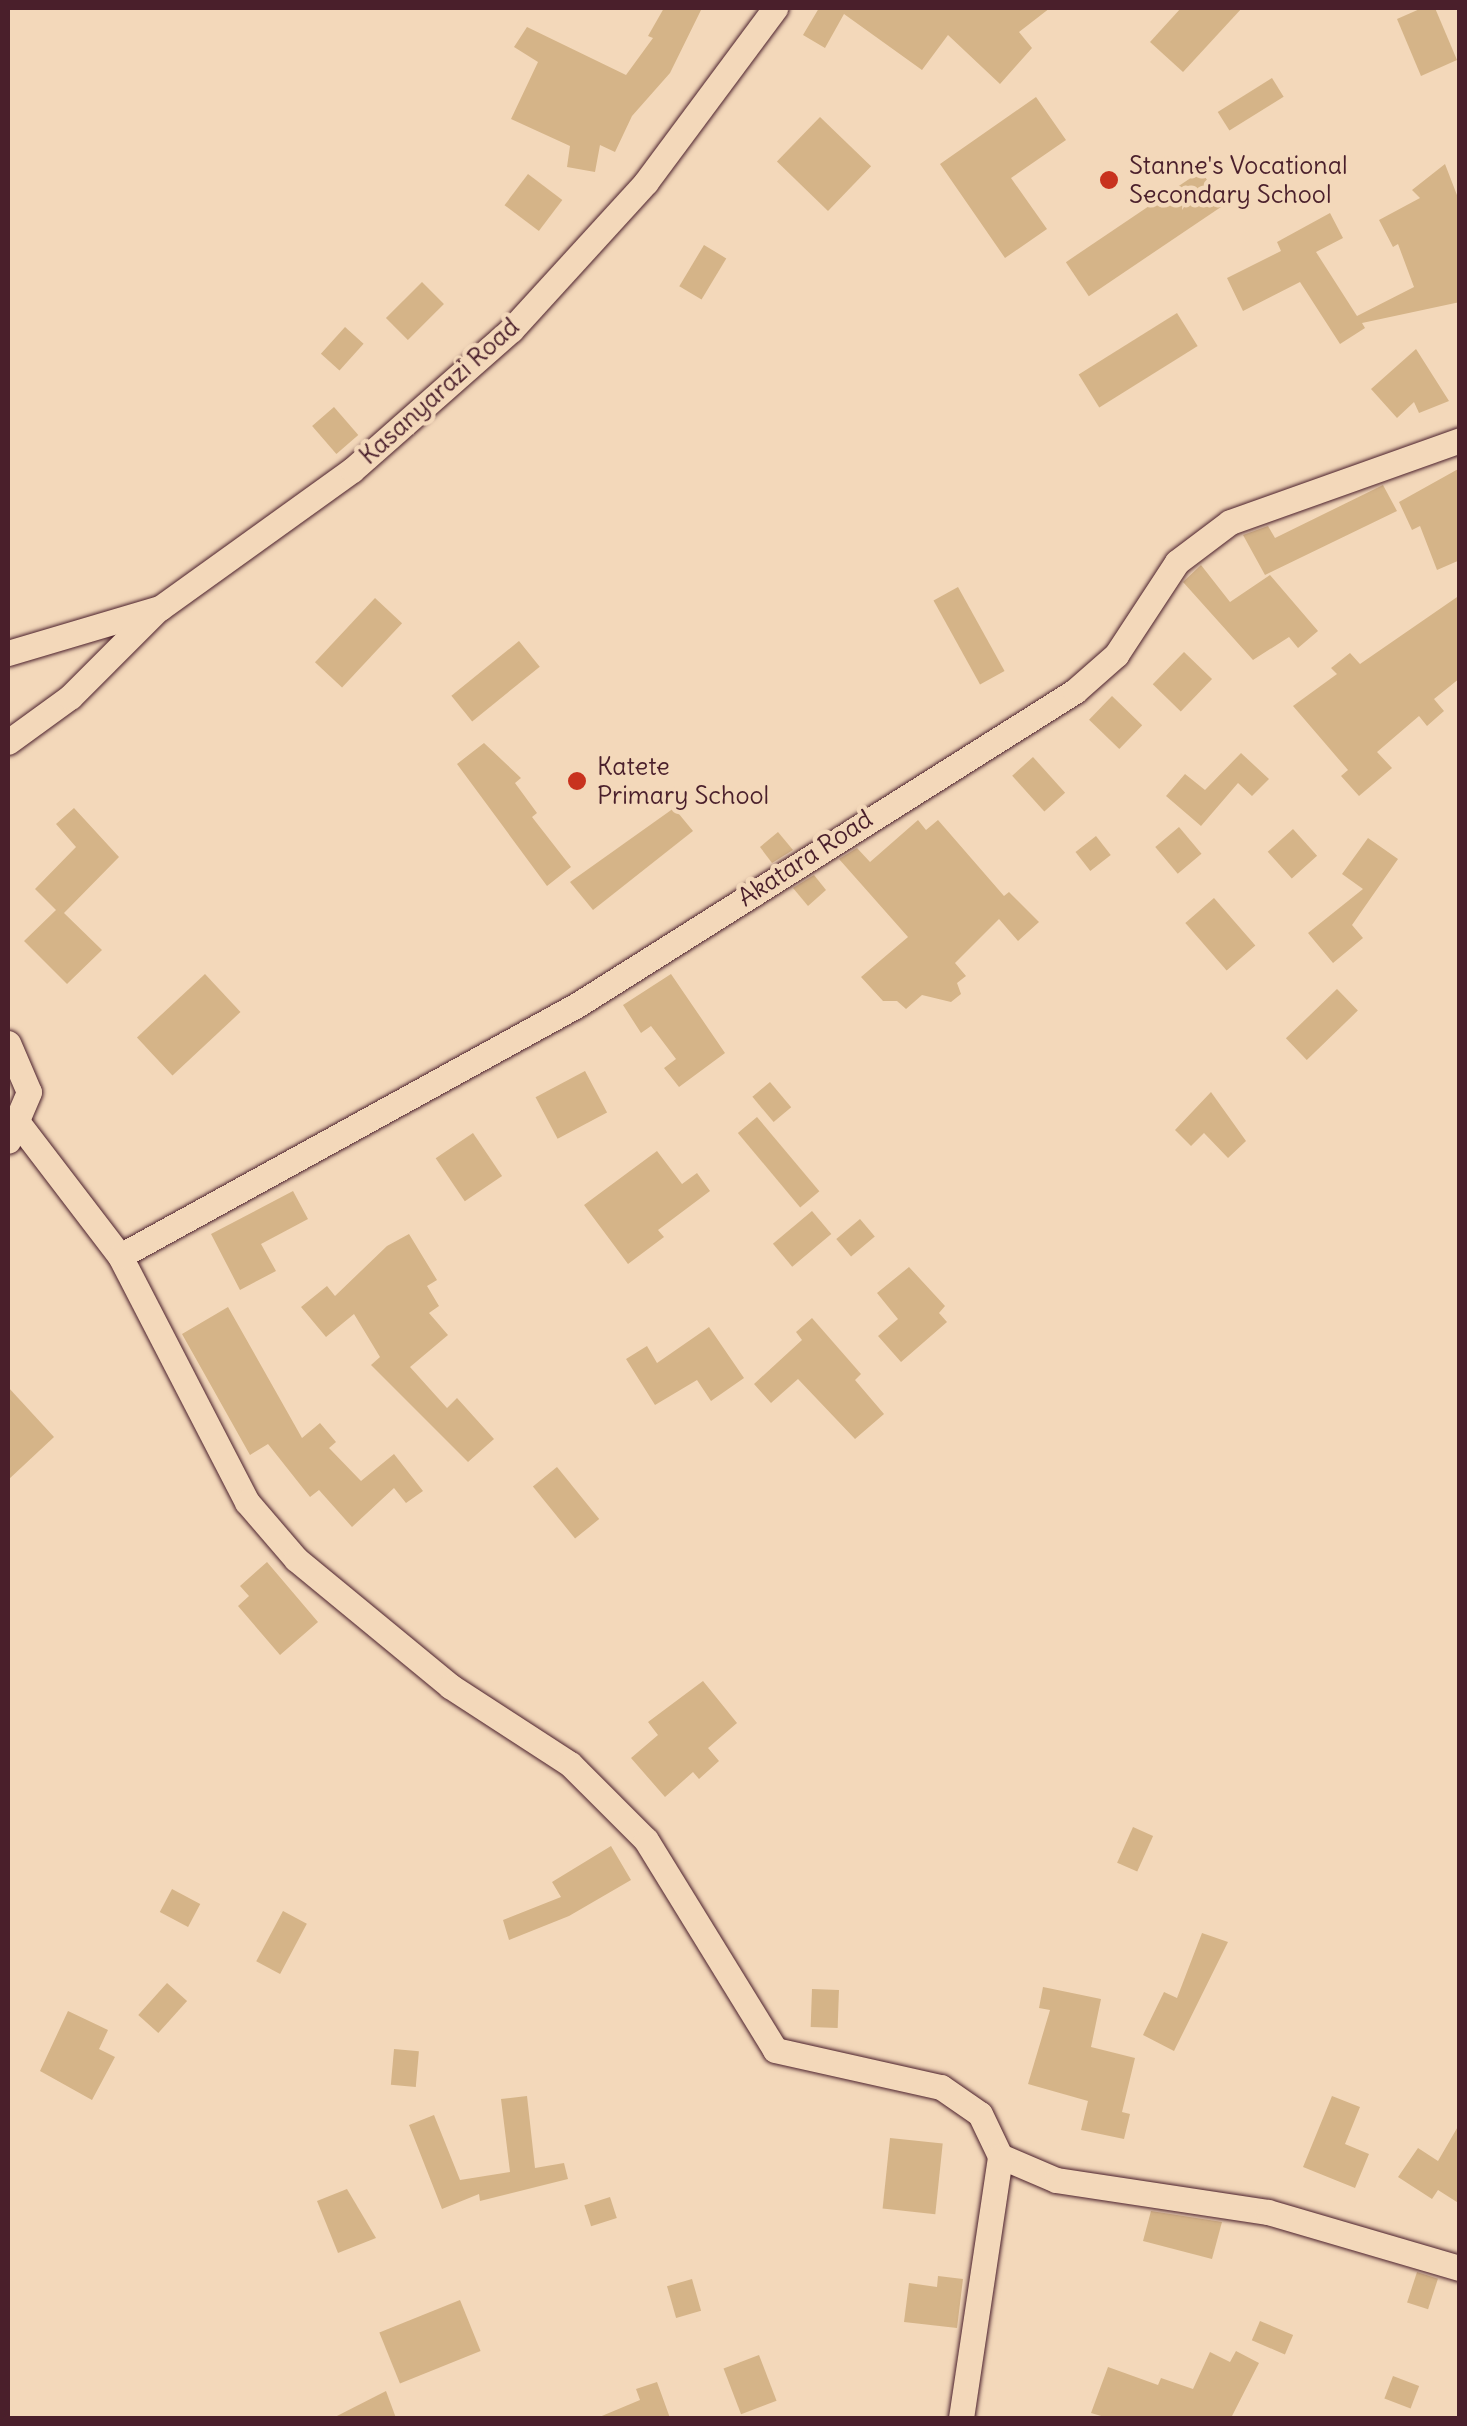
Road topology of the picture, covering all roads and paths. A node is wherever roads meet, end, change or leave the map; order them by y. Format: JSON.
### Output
{"nodes":[{"id":1,"x":776,"y":8,"type":"edge"},
{"id":2,"x":1460,"y":440,"type":"edge"},
{"id":3,"x":160,"y":608,"type":"junction"},
{"id":4,"x":8,"y":653,"type":"edge"},
{"id":5,"x":8,"y":742,"type":"edge"},
{"id":6,"x":8,"y":1043,"type":"edge"},
{"id":7,"x":13,"y":1132,"type":"edge"},
{"id":8,"x":120,"y":1256,"type":"junction"},
{"id":9,"x":1000,"y":2156,"type":"junction"},
{"id":10,"x":1460,"y":2268,"type":"edge"},
{"id":11,"x":961,"y":2418,"type":"edge"}],
"edges":[{"from":1,"to":3,"type":"street","name":"Kasanyarazi Road"},
{"from":2,"to":8,"type":"street","name":"Akatara Road"},
{"from":3,"to":4,"type":"street","name":"Kasanyarazi Road"},
{"from":3,"to":5,"type":"street"},
{"from":6,"to":7,"type":"street"},
{"from":7,"to":8,"type":"street"},
{"from":8,"to":9,"type":"street"},
{"from":9,"to":10,"type":"street"},
{"from":9,"to":11,"type":"street"}]}
